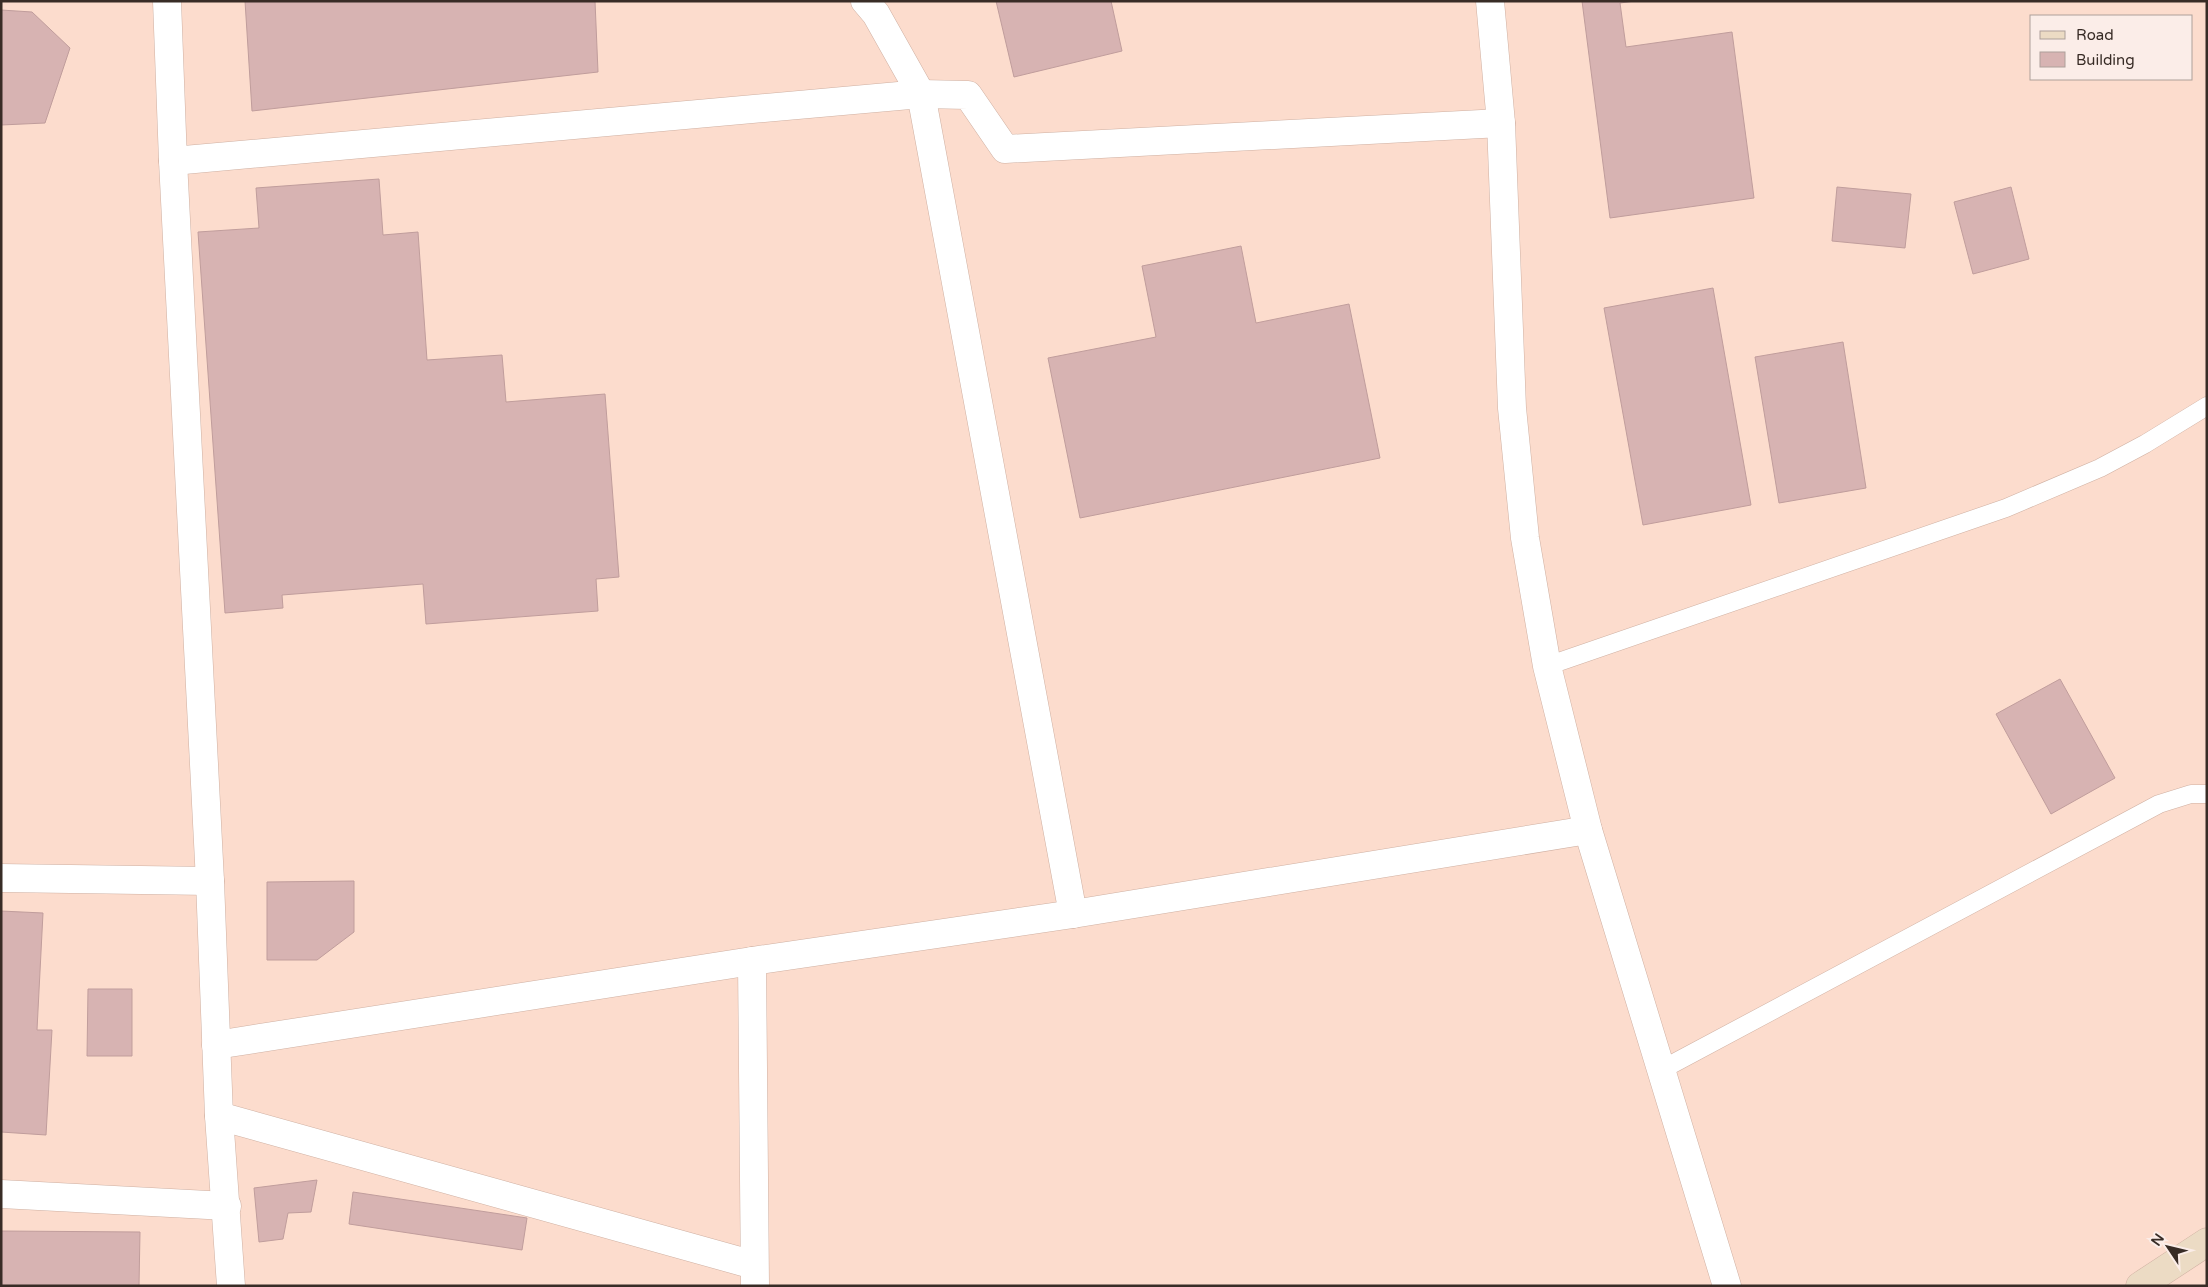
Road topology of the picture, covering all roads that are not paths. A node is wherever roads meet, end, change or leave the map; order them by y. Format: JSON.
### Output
{"nodes":[{"id":1,"x":167,"y":1,"type":"edge"},
{"id":2,"x":865,"y":1,"type":"edge"},
{"id":3,"x":1490,"y":1,"type":"edge"},
{"id":4,"x":921,"y":94,"type":"junction"},
{"id":5,"x":1501,"y":122,"type":"junction"},
{"id":6,"x":173,"y":161,"type":"junction"},
{"id":7,"x":2207,"y":406,"type":"edge"},
{"id":8,"x":1547,"y":666,"type":"junction"},
{"id":9,"x":2207,"y":794,"type":"edge"},
{"id":10,"x":1588,"y":830,"type":"junction"},
{"id":11,"x":1,"y":878,"type":"edge"},
{"id":12,"x":210,"y":881,"type":"junction"},
{"id":13,"x":1073,"y":914,"type":"junction"},
{"id":14,"x":752,"y":961,"type":"junction"},
{"id":15,"x":216,"y":1045,"type":"junction"},
{"id":16,"x":1661,"y":1070,"type":"junction"},
{"id":17,"x":219,"y":1116,"type":"junction"},
{"id":18,"x":1,"y":1194,"type":"edge"},
{"id":19,"x":227,"y":1206,"type":"junction"},
{"id":20,"x":2207,"y":1242,"type":"edge"},
{"id":21,"x":754,"y":1275,"type":"edge"},
{"id":22,"x":231,"y":1286,"type":"edge"},
{"id":23,"x":1727,"y":1286,"type":"edge"},
{"id":24,"x":2140,"y":1286,"type":"edge"}],
"edges":[{"from":1,"to":6,"type":"street"},
{"from":2,"to":4,"type":"street"},
{"from":3,"to":5,"type":"street"},
{"from":4,"to":5,"type":"street"},
{"from":4,"to":6,"type":"street"},
{"from":4,"to":13,"type":"street"},
{"from":5,"to":8,"type":"street"},
{"from":6,"to":12,"type":"street"},
{"from":7,"to":8,"type":"lane"},
{"from":8,"to":10,"type":"street"},
{"from":9,"to":16,"type":"lane"},
{"from":10,"to":13,"type":"street"},
{"from":10,"to":16,"type":"street"},
{"from":11,"to":12,"type":"street"},
{"from":12,"to":15,"type":"street"},
{"from":13,"to":14,"type":"street"},
{"from":14,"to":15,"type":"street"},
{"from":14,"to":21,"type":"street"},
{"from":15,"to":17,"type":"street"},
{"from":16,"to":23,"type":"street"},
{"from":17,"to":19,"type":"street"},
{"from":17,"to":21,"type":"street"},
{"from":18,"to":19,"type":"street"},
{"from":19,"to":22,"type":"street"},
{"from":20,"to":24,"type":"street"}]}
